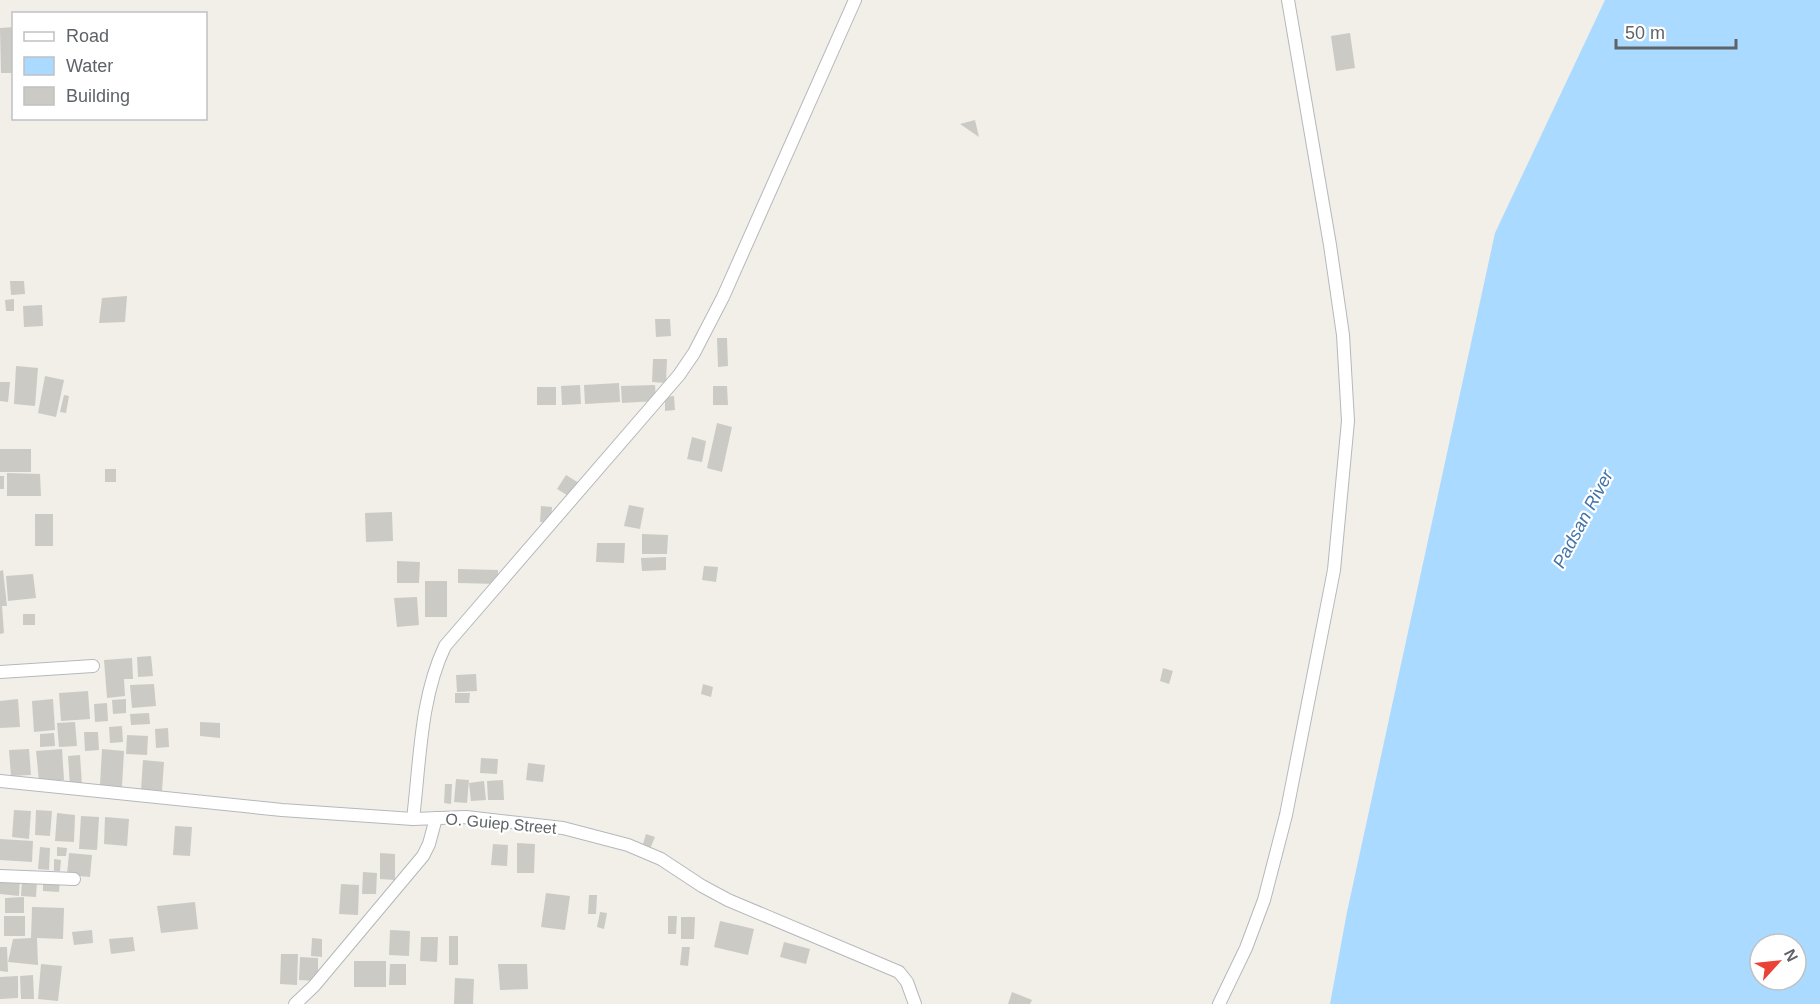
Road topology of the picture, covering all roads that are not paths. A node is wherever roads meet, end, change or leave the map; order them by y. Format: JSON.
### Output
{"nodes":[{"id":1,"x":855,"y":0,"type":"edge"},
{"id":2,"x":1288,"y":0,"type":"edge"},
{"id":3,"x":93,"y":666,"type":"dead end"},
{"id":4,"x":0,"y":672,"type":"edge"},
{"id":5,"x":0,"y":781,"type":"edge"},
{"id":6,"x":436,"y":818,"type":"junction"},
{"id":7,"x":413,"y":819,"type":"junction"},
{"id":8,"x":0,"y":876,"type":"edge"},
{"id":9,"x":74,"y":879,"type":"dead end"},
{"id":10,"x":296,"y":1004,"type":"edge"},
{"id":11,"x":915,"y":1004,"type":"edge"},
{"id":12,"x":1219,"y":1004,"type":"edge"}],
"edges":[{"from":1,"to":7,"type":"street"},
{"from":2,"to":12,"type":"street"},
{"from":3,"to":4,"type":"street"},
{"from":5,"to":7,"type":"street","name":"O. Guiep Street"},
{"from":6,"to":7,"type":"street","name":"O. Guiep Street"},
{"from":6,"to":10,"type":"street"},
{"from":6,"to":11,"type":"street","name":"O. Guiep Street"},
{"from":8,"to":9,"type":"street"}]}
